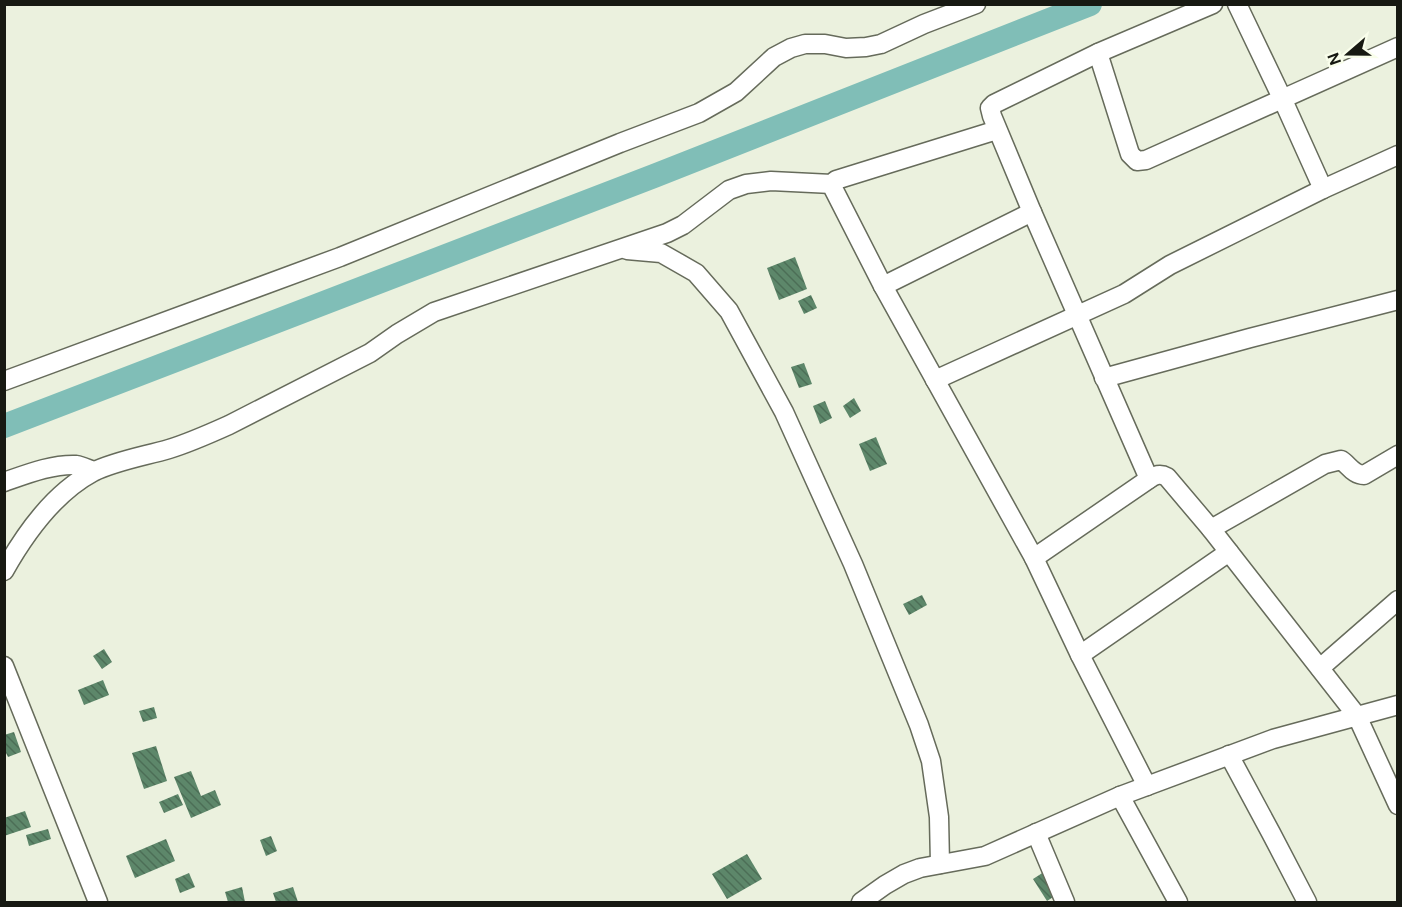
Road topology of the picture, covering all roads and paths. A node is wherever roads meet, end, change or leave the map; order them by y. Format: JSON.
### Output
{"nodes":[{"id":1,"x":976,"y":4,"type":"edge"},
{"id":2,"x":1213,"y":4,"type":"edge"},
{"id":3,"x":1237,"y":4,"type":"edge"},
{"id":4,"x":1398,"y":47,"type":"edge"},
{"id":5,"x":1098,"y":53,"type":"junction"},
{"id":6,"x":1282,"y":98,"type":"junction"},
{"id":7,"x":998,"y":130,"type":"junction"},
{"id":8,"x":1398,"y":155,"type":"edge"},
{"id":9,"x":832,"y":184,"type":"junction"},
{"id":10,"x":1323,"y":189,"type":"junction"},
{"id":11,"x":1032,"y":212,"type":"junction"},
{"id":12,"x":619,"y":249,"type":"junction"},
{"id":13,"x":883,"y":286,"type":"junction"},
{"id":14,"x":1398,"y":300,"type":"edge"},
{"id":15,"x":1077,"y":315,"type":"junction"},
{"id":16,"x":1104,"y":378,"type":"junction"},
{"id":17,"x":936,"y":380,"type":"junction"},
{"id":18,"x":4,"y":381,"type":"edge"},
{"id":19,"x":1398,"y":455,"type":"edge"},
{"id":20,"x":94,"y":471,"type":"junction"},
{"id":21,"x":1149,"y":479,"type":"junction"},
{"id":22,"x":4,"y":482,"type":"edge"},
{"id":23,"x":1211,"y":529,"type":"junction"},
{"id":24,"x":1229,"y":552,"type":"junction"},
{"id":25,"x":1034,"y":558,"type":"junction"},
{"id":26,"x":4,"y":571,"type":"edge"},
{"id":27,"x":1398,"y":600,"type":"edge"},
{"id":28,"x":1080,"y":656,"type":"junction"},
{"id":29,"x":4,"y":666,"type":"edge"},
{"id":30,"x":1320,"y":668,"type":"junction"},
{"id":31,"x":8,"y":687,"type":"edge"},
{"id":32,"x":1398,"y":705,"type":"edge"},
{"id":33,"x":1357,"y":716,"type":"junction"},
{"id":34,"x":1229,"y":755,"type":"junction"},
{"id":35,"x":1147,"y":786,"type":"junction"},
{"id":36,"x":1120,"y":796,"type":"junction"},
{"id":37,"x":1398,"y":805,"type":"edge"},
{"id":38,"x":1036,"y":833,"type":"junction"},
{"id":39,"x":940,"y":864,"type":"junction"},
{"id":40,"x":98,"y":903,"type":"edge"},
{"id":41,"x":861,"y":903,"type":"edge"},
{"id":42,"x":1065,"y":903,"type":"edge"},
{"id":43,"x":1178,"y":903,"type":"edge"},
{"id":44,"x":1306,"y":903,"type":"edge"}],
"edges":[{"from":1,"to":18,"type":"street"},
{"from":2,"to":5,"type":"street"},
{"from":3,"to":6,"type":"street"},
{"from":4,"to":6,"type":"street"},
{"from":5,"to":6,"type":"street"},
{"from":5,"to":7,"type":"street"},
{"from":6,"to":10,"type":"street"},
{"from":7,"to":9,"type":"street"},
{"from":7,"to":11,"type":"street"},
{"from":8,"to":10,"type":"street"},
{"from":9,"to":12,"type":"street"},
{"from":9,"to":13,"type":"street"},
{"from":10,"to":15,"type":"street"},
{"from":11,"to":13,"type":"street"},
{"from":11,"to":15,"type":"street"},
{"from":12,"to":20,"type":"street"},
{"from":12,"to":39,"type":"street"},
{"from":13,"to":17,"type":"street"},
{"from":14,"to":16,"type":"street"},
{"from":15,"to":16,"type":"street"},
{"from":15,"to":17,"type":"street"},
{"from":16,"to":21,"type":"street"},
{"from":17,"to":25,"type":"street"},
{"from":19,"to":23,"type":"street"},
{"from":20,"to":22,"type":"street"},
{"from":20,"to":26,"type":"street"},
{"from":21,"to":23,"type":"street"},
{"from":21,"to":25,"type":"street"},
{"from":23,"to":24,"type":"street"},
{"from":24,"to":28,"type":"street"},
{"from":24,"to":30,"type":"street"},
{"from":25,"to":28,"type":"street"},
{"from":27,"to":30,"type":"street"},
{"from":28,"to":35,"type":"street"},
{"from":29,"to":31,"type":"street"},
{"from":30,"to":33,"type":"street"},
{"from":31,"to":40,"type":"street"},
{"from":32,"to":33,"type":"street"},
{"from":33,"to":34,"type":"street"},
{"from":33,"to":37,"type":"street"},
{"from":34,"to":35,"type":"street"},
{"from":34,"to":44,"type":"street"},
{"from":35,"to":36,"type":"street"},
{"from":36,"to":38,"type":"street"},
{"from":36,"to":43,"type":"street"},
{"from":38,"to":39,"type":"street"},
{"from":38,"to":42,"type":"street"},
{"from":39,"to":41,"type":"street"}]}
